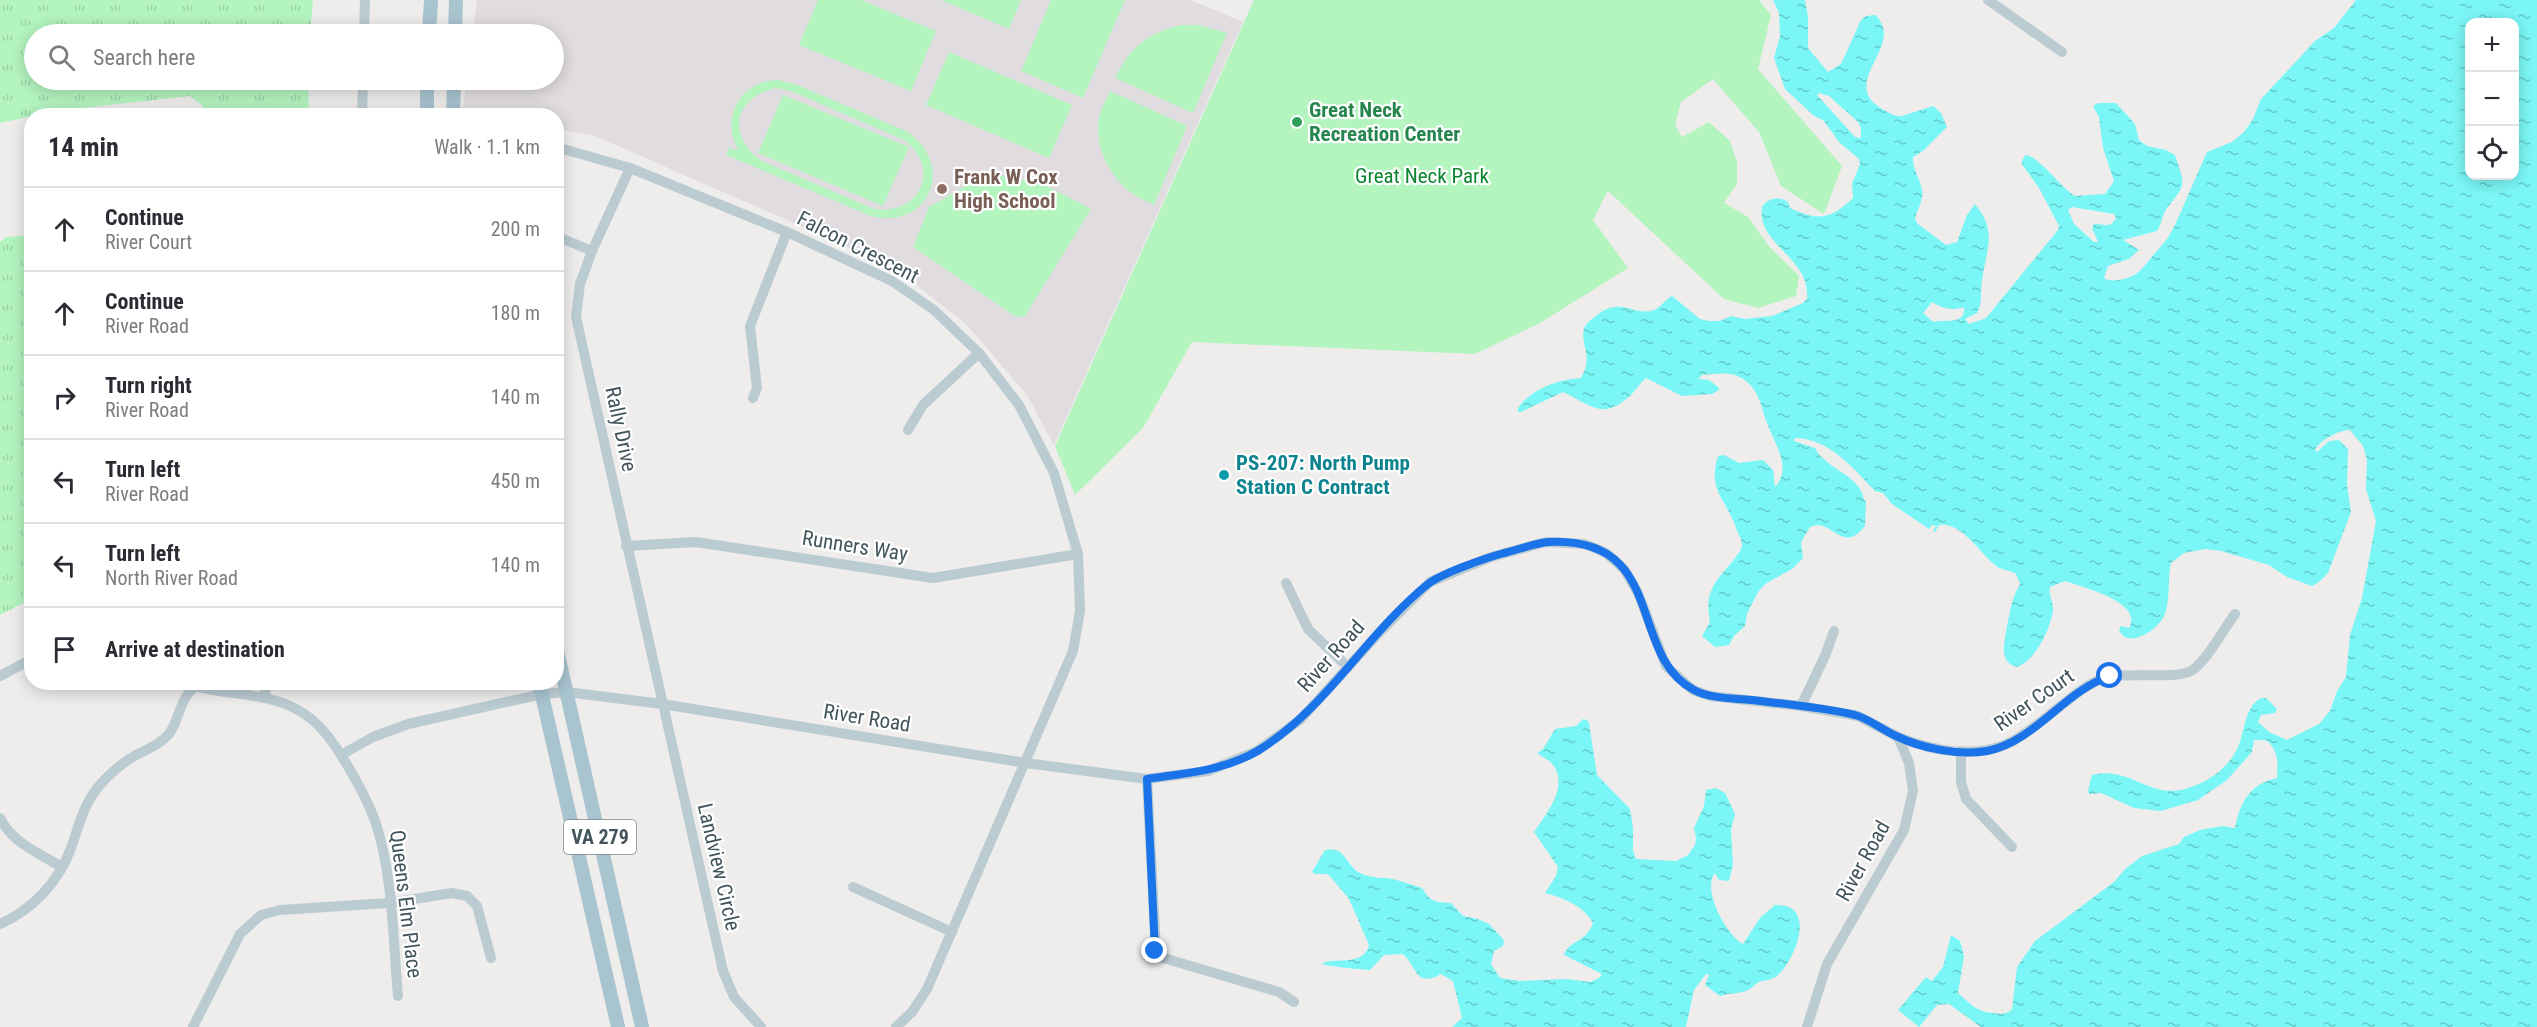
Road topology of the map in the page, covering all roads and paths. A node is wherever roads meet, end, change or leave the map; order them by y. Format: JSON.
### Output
{"nodes":[{"id":1,"x":365,"y":0,"type":"edge"},
{"id":2,"x":431,"y":0,"type":"edge"},
{"id":3,"x":456,"y":0,"type":"edge"},
{"id":4,"x":1988,"y":0,"type":"edge"},
{"id":5,"x":364,"y":24,"type":"edge"},
{"id":6,"x":430,"y":24,"type":"edge"},
{"id":7,"x":455,"y":24,"type":"edge"},
{"id":8,"x":2062,"y":52,"type":"dead end"},
{"id":9,"x":363,"y":90,"type":"edge"},
{"id":10,"x":427,"y":90,"type":"edge"},
{"id":11,"x":454,"y":90,"type":"edge"},
{"id":12,"x":362,"y":108,"type":"edge"},
{"id":13,"x":428,"y":108,"type":"edge"},
{"id":14,"x":453,"y":108,"type":"edge"},
{"id":15,"x":564,"y":149,"type":"edge"},
{"id":16,"x":630,"y":168,"type":"junction"},
{"id":17,"x":787,"y":232,"type":"junction"},
{"id":18,"x":564,"y":239,"type":"edge"},
{"id":19,"x":592,"y":251,"type":"junction"},
{"id":20,"x":979,"y":353,"type":"junction"},
{"id":21,"x":753,"y":398,"type":"dead end"},
{"id":22,"x":908,"y":430,"type":"dead end"},
{"id":23,"x":626,"y":546,"type":"junction"},
{"id":24,"x":1078,"y":554,"type":"junction"},
{"id":25,"x":1286,"y":583,"type":"dead end"},
{"id":26,"x":2235,"y":614,"type":"dead end"},
{"id":27,"x":1834,"y":631,"type":"dead end"},
{"id":28,"x":24,"y":663,"type":"edge"},
{"id":29,"x":1348,"y":667,"type":"junction"},
{"id":30,"x":0,"y":675,"type":"edge"},
{"id":31,"x":564,"y":679,"type":"edge"},
{"id":32,"x":192,"y":690,"type":"edge"},
{"id":33,"x":208,"y":690,"type":"edge"},
{"id":34,"x":266,"y":690,"type":"edge"},
{"id":35,"x":534,"y":690,"type":"edge"},
{"id":36,"x":541,"y":690,"type":"edge"},
{"id":37,"x":554,"y":690,"type":"edge"},
{"id":38,"x":567,"y":692,"type":"junction"},
{"id":39,"x":264,"y":698,"type":"junction"},
{"id":40,"x":662,"y":704,"type":"junction"},
{"id":41,"x":1801,"y":706,"type":"junction"},
{"id":42,"x":1898,"y":737,"type":"junction"},
{"id":43,"x":1961,"y":751,"type":"junction"},
{"id":44,"x":341,"y":755,"type":"junction"},
{"id":45,"x":1026,"y":763,"type":"junction"},
{"id":46,"x":1147,"y":779,"type":"junction"},
{"id":47,"x":0,"y":818,"type":"edge"},
{"id":48,"x":2012,"y":847,"type":"dead end"},
{"id":49,"x":63,"y":867,"type":"junction"},
{"id":50,"x":853,"y":887,"type":"dead end"},
{"id":51,"x":389,"y":903,"type":"junction"},
{"id":52,"x":0,"y":924,"type":"edge"},
{"id":53,"x":952,"y":932,"type":"junction"},
{"id":54,"x":491,"y":958,"type":"dead end"},
{"id":55,"x":398,"y":996,"type":"dead end"},
{"id":56,"x":1294,"y":1002,"type":"dead end"},
{"id":57,"x":754,"y":1025,"type":"edge"},
{"id":58,"x":193,"y":1027,"type":"edge"},
{"id":59,"x":618,"y":1027,"type":"edge"},
{"id":60,"x":642,"y":1027,"type":"edge"},
{"id":61,"x":896,"y":1027,"type":"edge"},
{"id":62,"x":1807,"y":1027,"type":"edge"}],
"edges":[{"from":1,"to":5,"type":"street"},
{"from":2,"to":6,"type":"main road"},
{"from":3,"to":7,"type":"main road"},
{"from":4,"to":8,"type":"street"},
{"from":9,"to":12,"type":"street"},
{"from":10,"to":13,"type":"main road"},
{"from":11,"to":14,"type":"main road"},
{"from":15,"to":16,"type":"street","name":"Falcon Crescent"},
{"from":16,"to":17,"type":"street","name":"Falcon Crescent"},
{"from":16,"to":19,"type":"street","name":"Rally Drive"},
{"from":17,"to":20,"type":"street","name":"Falcon Crescent"},
{"from":17,"to":21,"type":"street"},
{"from":18,"to":19,"type":"street"},
{"from":19,"to":23,"type":"street","name":"Rally Drive"},
{"from":20,"to":22,"type":"street"},
{"from":20,"to":24,"type":"street","name":"Falcon Crescent"},
{"from":23,"to":24,"type":"street","name":"Runners Way"},
{"from":23,"to":40,"type":"street","name":"Rally Drive"},
{"from":24,"to":45,"type":"street","name":"Falcon Crescent"},
{"from":25,"to":29,"type":"street"},
{"from":26,"to":43,"type":"street","name":"River Court"},
{"from":27,"to":41,"type":"street"},
{"from":28,"to":30,"type":"street"},
{"from":29,"to":41,"type":"street","name":"River Road"},
{"from":29,"to":46,"type":"street","name":"River Road"},
{"from":31,"to":38,"type":"main road","number":"VA 279"},
{"from":32,"to":49,"type":"street"},
{"from":33,"to":39,"type":"street","name":"Queens Elm Place"},
{"from":34,"to":39,"type":"street"},
{"from":35,"to":44,"type":"street","name":"River Road"},
{"from":36,"to":59,"type":"main road","number":"VA 279"},
{"from":37,"to":38,"type":"street","name":"River Road"},
{"from":38,"to":40,"type":"street","name":"River Road"},
{"from":38,"to":60,"type":"main road","number":"VA 279"},
{"from":39,"to":44,"type":"street","name":"Queens Elm Place"},
{"from":40,"to":45,"type":"street","name":"River Road"},
{"from":40,"to":57,"type":"street","name":"Landview Circle"},
{"from":41,"to":42,"type":"street","name":"River Road"},
{"from":42,"to":43,"type":"street","name":"River Court"},
{"from":42,"to":62,"type":"street","name":"River Road"},
{"from":43,"to":48,"type":"street"},
{"from":44,"to":51,"type":"street","name":"Queens Elm Place"},
{"from":45,"to":46,"type":"street","name":"River Road"},
{"from":45,"to":53,"type":"street"},
{"from":46,"to":56,"type":"street"},
{"from":47,"to":49,"type":"street"},
{"from":49,"to":52,"type":"street"},
{"from":50,"to":53,"type":"street"},
{"from":51,"to":54,"type":"street"},
{"from":51,"to":55,"type":"street","name":"Queens Elm Place"},
{"from":51,"to":58,"type":"street"},
{"from":53,"to":61,"type":"street"}]}
